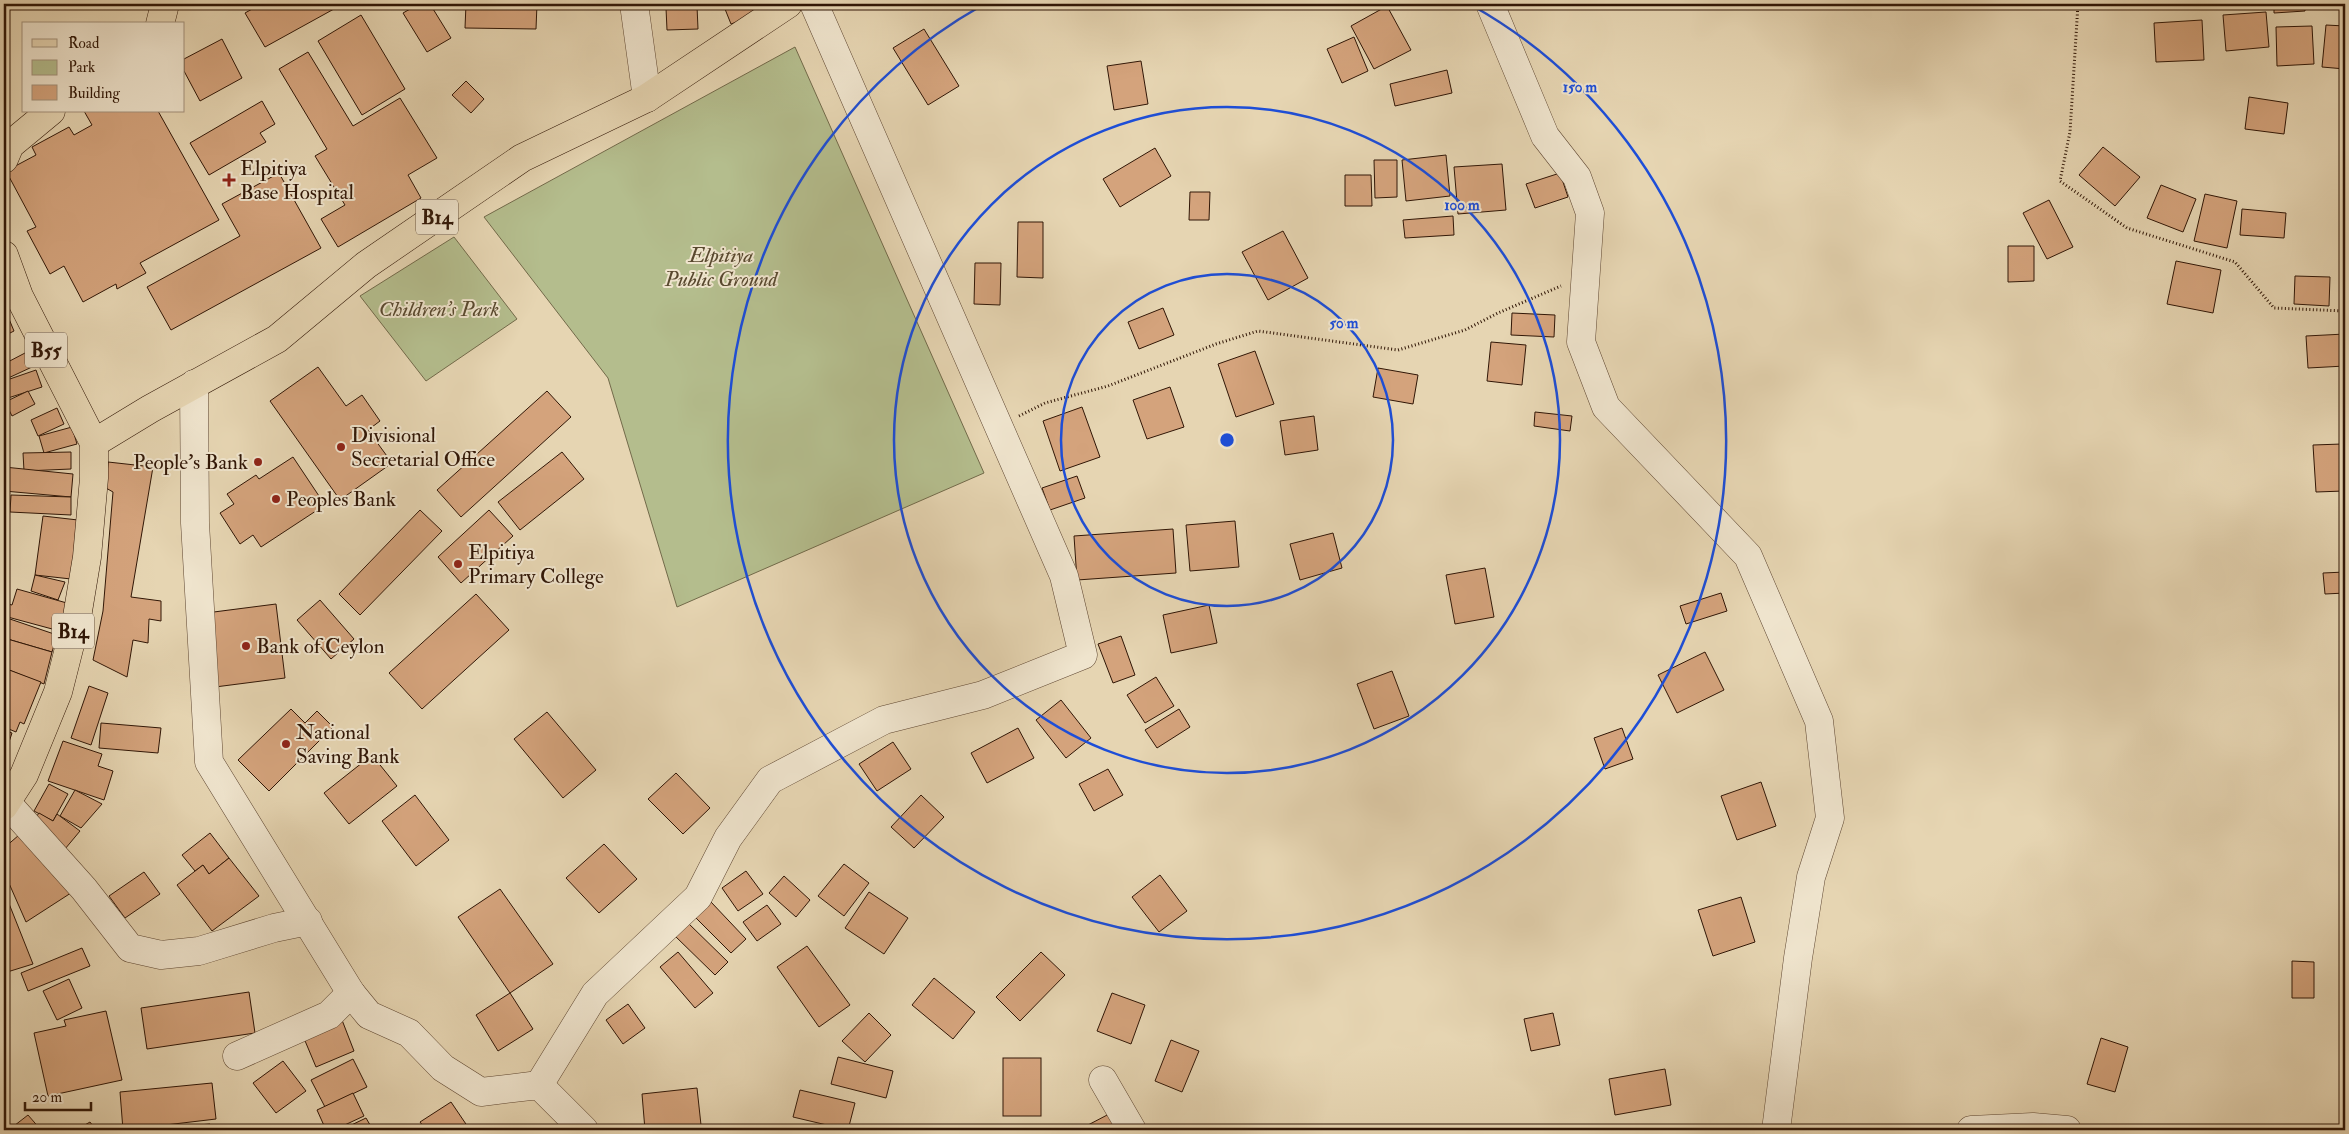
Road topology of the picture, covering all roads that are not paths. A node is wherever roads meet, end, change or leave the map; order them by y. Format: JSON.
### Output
{"nodes":[{"id":1,"x":165,"y":4,"type":"edge"},
{"id":2,"x":634,"y":4,"type":"edge"},
{"id":3,"x":788,"y":4,"type":"edge"},
{"id":4,"x":814,"y":4,"type":"edge"},
{"id":5,"x":1490,"y":4,"type":"edge"},
{"id":6,"x":160,"y":22,"type":"edge"},
{"id":7,"x":647,"y":98,"type":"junction"},
{"id":8,"x":50,"y":112,"type":"edge"},
{"id":9,"x":4,"y":159,"type":"edge"},
{"id":10,"x":4,"y":255,"type":"edge"},
{"id":11,"x":194,"y":384,"type":"junction"},
{"id":12,"x":94,"y":443,"type":"junction"},
{"id":13,"x":5,"y":805,"type":"edge"},
{"id":14,"x":308,"y":921,"type":"junction"},
{"id":15,"x":351,"y":993,"type":"junction"},
{"id":16,"x":237,"y":1056,"type":"dead end"},
{"id":17,"x":1103,"y":1080,"type":"dead end"},
{"id":18,"x":539,"y":1085,"type":"junction"},
{"id":19,"x":584,"y":1130,"type":"edge"},
{"id":20,"x":1132,"y":1130,"type":"edge"},
{"id":21,"x":1776,"y":1130,"type":"edge"},
{"id":22,"x":1971,"y":1130,"type":"edge"},
{"id":23,"x":2067,"y":1130,"type":"edge"}],
"edges":[{"from":1,"to":6,"type":"main road"},
{"from":2,"to":7,"type":"street"},
{"from":3,"to":7,"type":"main road","number":"B14"},
{"from":4,"to":18,"type":"street"},
{"from":5,"to":21,"type":"street"},
{"from":7,"to":11,"type":"main road","number":"B14"},
{"from":8,"to":9,"type":"main road"},
{"from":10,"to":12,"type":"main road","number":"B55"},
{"from":11,"to":12,"type":"main road","number":"B14"},
{"from":11,"to":14,"type":"street"},
{"from":12,"to":13,"type":"main road","number":"B14"},
{"from":13,"to":14,"type":"street"},
{"from":14,"to":15,"type":"street"},
{"from":15,"to":16,"type":"street"},
{"from":15,"to":18,"type":"street"},
{"from":17,"to":20,"type":"street"},
{"from":18,"to":19,"type":"street"},
{"from":22,"to":23,"type":"street"}]}
